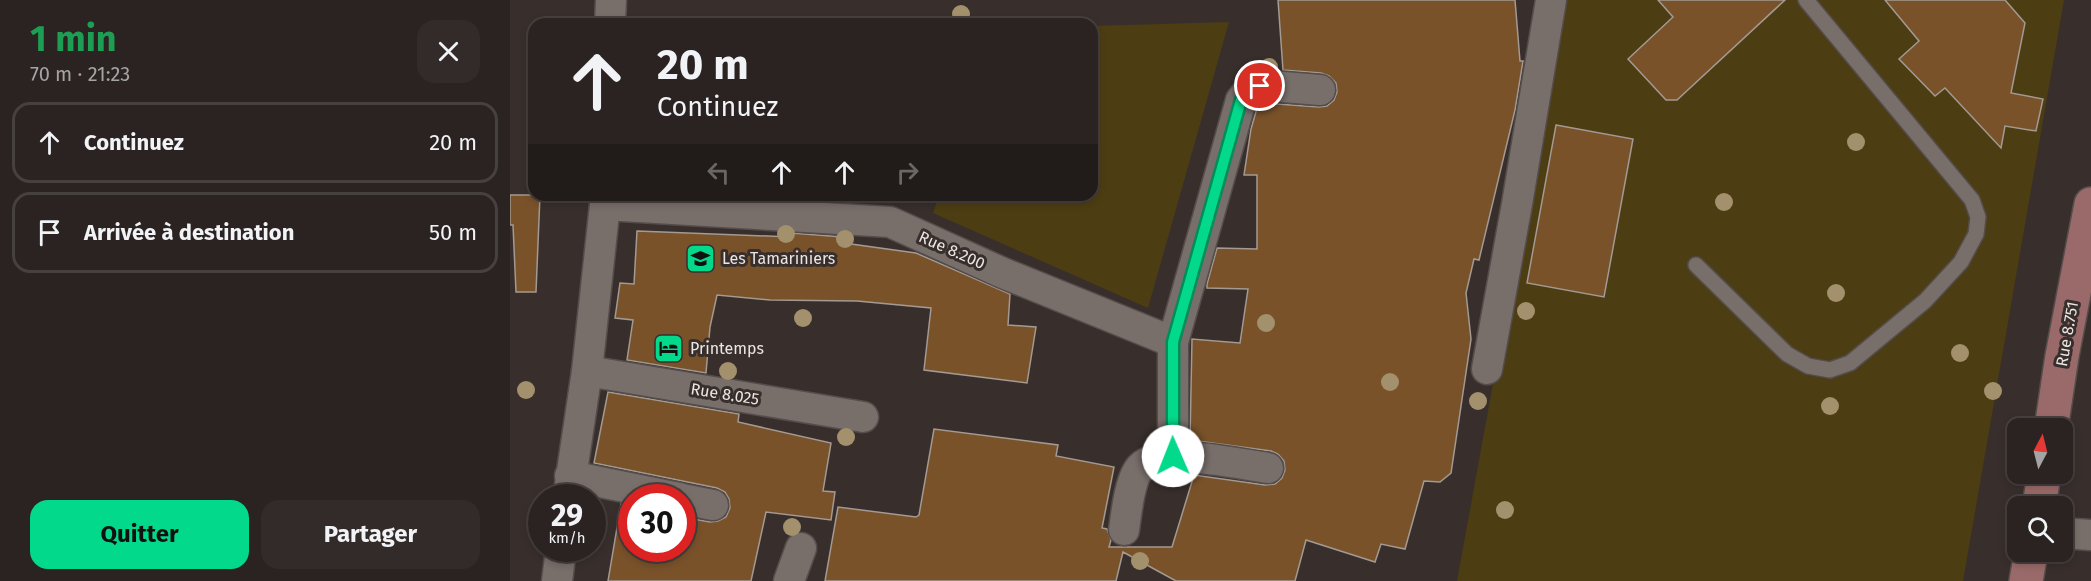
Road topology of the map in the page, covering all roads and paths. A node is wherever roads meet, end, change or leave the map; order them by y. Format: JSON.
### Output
{"nodes":[{"id":1,"x":611,"y":0,"type":"edge"},
{"id":2,"x":1551,"y":0,"type":"edge"},
{"id":3,"x":1806,"y":0,"type":"edge"},
{"id":4,"x":610,"y":18,"type":"edge"},
{"id":5,"x":1320,"y":90,"type":"dead end"},
{"id":6,"x":606,"y":201,"type":"edge"},
{"id":7,"x":619,"y":201,"type":"edge"},
{"id":8,"x":2091,"y":204,"type":"edge"},
{"id":9,"x":1696,"y":265,"type":"dead end"},
{"id":10,"x":1173,"y":342,"type":"junction"},
{"id":11,"x":1487,"y":369,"type":"dead end"},
{"id":12,"x":587,"y":371,"type":"junction"},
{"id":13,"x":863,"y":417,"type":"dead end"},
{"id":14,"x":2053,"y":418,"type":"edge"},
{"id":15,"x":1173,"y":456,"type":"junction"},
{"id":16,"x":1268,"y":468,"type":"dead end"},
{"id":17,"x":569,"y":484,"type":"edge"},
{"id":18,"x":696,"y":501,"type":"edge"},
{"id":19,"x":713,"y":505,"type":"dead end"},
{"id":20,"x":1124,"y":530,"type":"dead end"},
{"id":21,"x":2073,"y":534,"type":"edge"},
{"id":22,"x":2091,"y":536,"type":"edge"},
{"id":23,"x":801,"y":548,"type":"dead end"},
{"id":24,"x":560,"y":562,"type":"edge"},
{"id":25,"x":2029,"y":562,"type":"edge"},
{"id":26,"x":558,"y":581,"type":"edge"},
{"id":27,"x":789,"y":581,"type":"edge"},
{"id":28,"x":2026,"y":581,"type":"edge"}],
"edges":[{"from":1,"to":4,"type":"street"},
{"from":2,"to":11,"type":"street"},
{"from":3,"to":9,"type":"lane"},
{"from":5,"to":10,"type":"street"},
{"from":6,"to":12,"type":"street"},
{"from":7,"to":10,"type":"street","name":"Rue 8.200"},
{"from":8,"to":14,"type":"main road","name":"Rue 8.751"},
{"from":10,"to":15,"type":"street"},
{"from":12,"to":13,"type":"street","name":"Rue 8.025"},
{"from":12,"to":17,"type":"street"},
{"from":15,"to":16,"type":"street"},
{"from":15,"to":20,"type":"street"},
{"from":18,"to":19,"type":"street"},
{"from":21,"to":22,"type":"street"},
{"from":23,"to":27,"type":"street"},
{"from":24,"to":26,"type":"street"},
{"from":25,"to":28,"type":"main road"}]}
